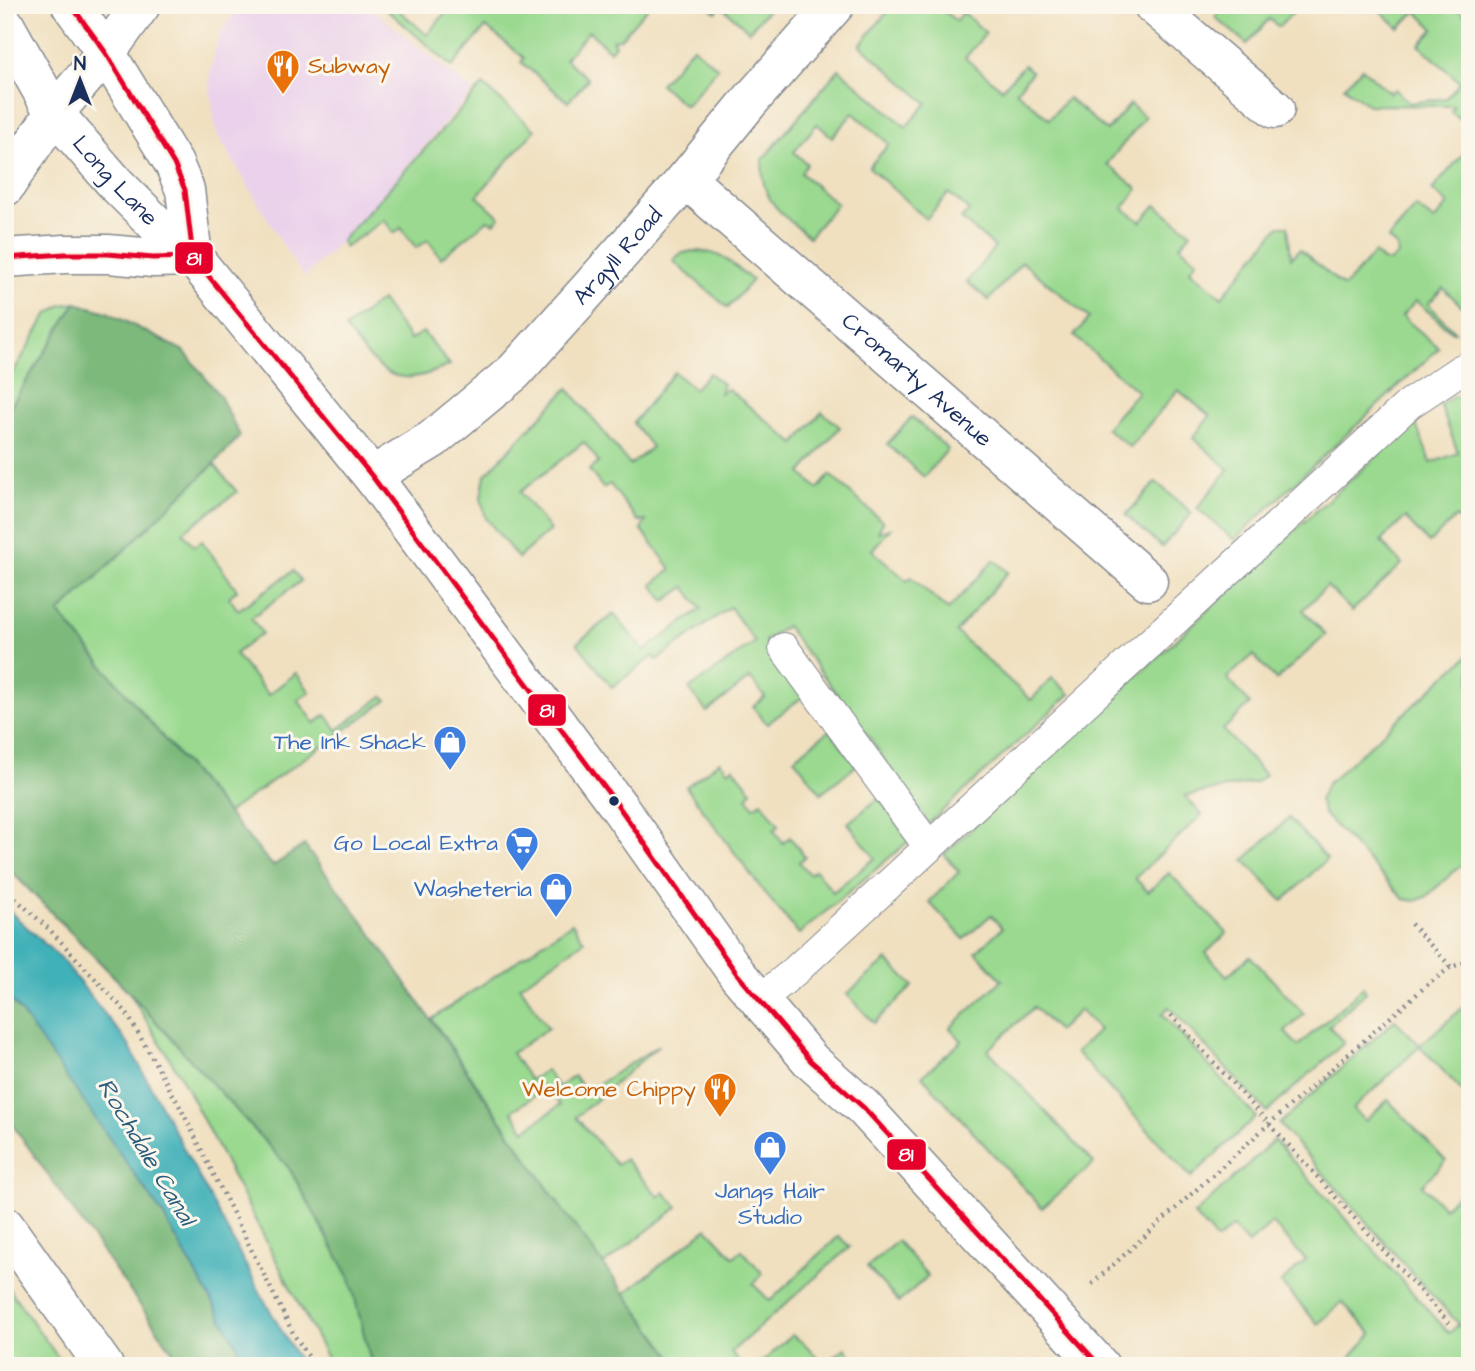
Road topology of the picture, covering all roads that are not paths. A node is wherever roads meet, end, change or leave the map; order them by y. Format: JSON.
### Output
{"nodes":[{"id":1,"x":71,"y":5,"type":"edge"},
{"id":2,"x":141,"y":5,"type":"edge"},
{"id":3,"x":835,"y":5,"type":"edge"},
{"id":4,"x":1153,"y":5,"type":"edge"},
{"id":5,"x":5,"y":25,"type":"edge"},
{"id":6,"x":106,"y":53,"type":"junction"},
{"id":7,"x":1275,"y":109,"type":"dead end"},
{"id":8,"x":54,"y":113,"type":"junction"},
{"id":9,"x":686,"y":179,"type":"junction"},
{"id":10,"x":5,"y":187,"type":"edge"},
{"id":11,"x":193,"y":257,"type":"junction"},
{"id":12,"x":5,"y":258,"type":"edge"},
{"id":13,"x":1470,"y":366,"type":"edge"},
{"id":14,"x":372,"y":476,"type":"junction"},
{"id":15,"x":1148,"y":581,"type":"dead end"},
{"id":16,"x":784,"y":648,"type":"dead end"},
{"id":17,"x":929,"y":847,"type":"junction"},
{"id":18,"x":760,"y":1000,"type":"junction"},
{"id":19,"x":5,"y":1226,"type":"edge"},
{"id":20,"x":104,"y":1366,"type":"edge"},
{"id":21,"x":1100,"y":1366,"type":"edge"}],
"edges":[{"from":1,"to":6,"type":"main road","name":"Long Lane"},
{"from":2,"to":6,"type":"main road"},
{"from":3,"to":9,"type":"main road","name":"Argyll Road"},
{"from":4,"to":7,"type":"main road"},
{"from":5,"to":8,"type":"main road","name":"Long Lane"},
{"from":6,"to":8,"type":"main road"},
{"from":6,"to":11,"type":"main road","name":"Long Lane"},
{"from":8,"to":10,"type":"main road"},
{"from":8,"to":11,"type":"main road","name":"Long Lane"},
{"from":9,"to":14,"type":"main road","name":"Argyll Road"},
{"from":9,"to":15,"type":"main road","name":"Cromarty Avenue"},
{"from":11,"to":12,"type":"main road"},
{"from":11,"to":14,"type":"main road","name":"Long Lane"},
{"from":13,"to":17,"type":"lane"},
{"from":14,"to":18,"type":"main road","name":"Long Lane"},
{"from":16,"to":17,"type":"lane"},
{"from":17,"to":18,"type":"lane"},
{"from":18,"to":21,"type":"main road","name":"Long Lane"},
{"from":19,"to":20,"type":"main road"}]}
